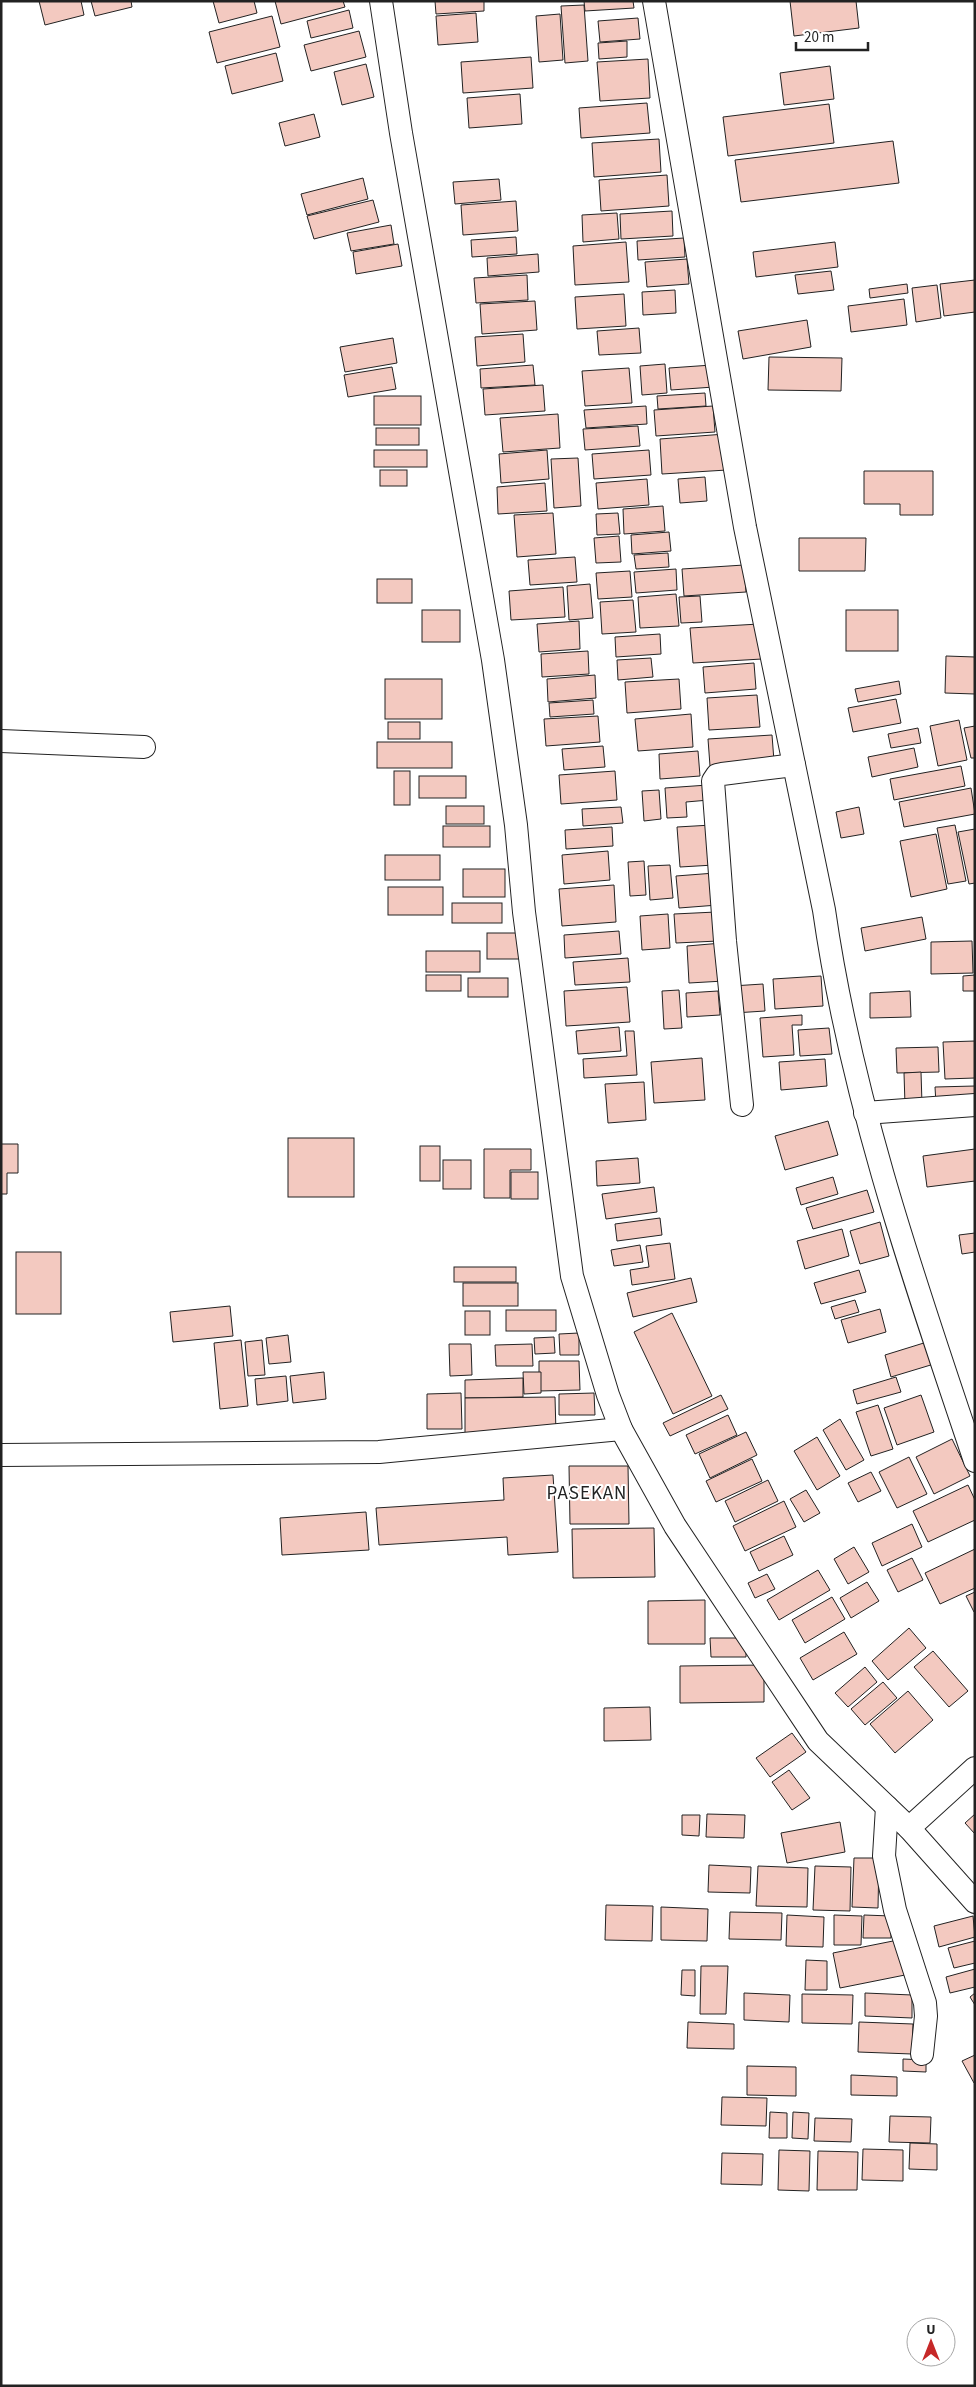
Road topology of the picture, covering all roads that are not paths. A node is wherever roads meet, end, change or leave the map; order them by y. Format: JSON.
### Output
{"nodes":[{"id":1,"x":381,"y":1,"type":"edge"},
{"id":2,"x":654,"y":1,"type":"edge"},
{"id":3,"x":1,"y":741,"type":"edge"},
{"id":4,"x":144,"y":747,"type":"dead end"},
{"id":5,"x":794,"y":765,"type":"junction"},
{"id":6,"x":742,"y":1104,"type":"dead end"},
{"id":7,"x":975,"y":1105,"type":"edge"},
{"id":8,"x":866,"y":1114,"type":"junction"},
{"id":9,"x":621,"y":1429,"type":"junction"},
{"id":10,"x":1,"y":1455,"type":"edge"},
{"id":11,"x":975,"y":1461,"type":"edge"},
{"id":12,"x":975,"y":1768,"type":"edge"},
{"id":13,"x":887,"y":1807,"type":"junction"},
{"id":14,"x":909,"y":1828,"type":"junction"},
{"id":15,"x":975,"y":1902,"type":"edge"},
{"id":16,"x":922,"y":2054,"type":"dead end"}],
"edges":[{"from":1,"to":9,"type":"street"},
{"from":2,"to":5,"type":"street"},
{"from":3,"to":4,"type":"street"},
{"from":5,"to":6,"type":"street"},
{"from":5,"to":8,"type":"street"},
{"from":7,"to":8,"type":"street"},
{"from":8,"to":11,"type":"street"},
{"from":9,"to":10,"type":"street"},
{"from":9,"to":13,"type":"street"},
{"from":12,"to":14,"type":"street"},
{"from":13,"to":14,"type":"street"},
{"from":13,"to":16,"type":"street"},
{"from":14,"to":15,"type":"street"}]}
